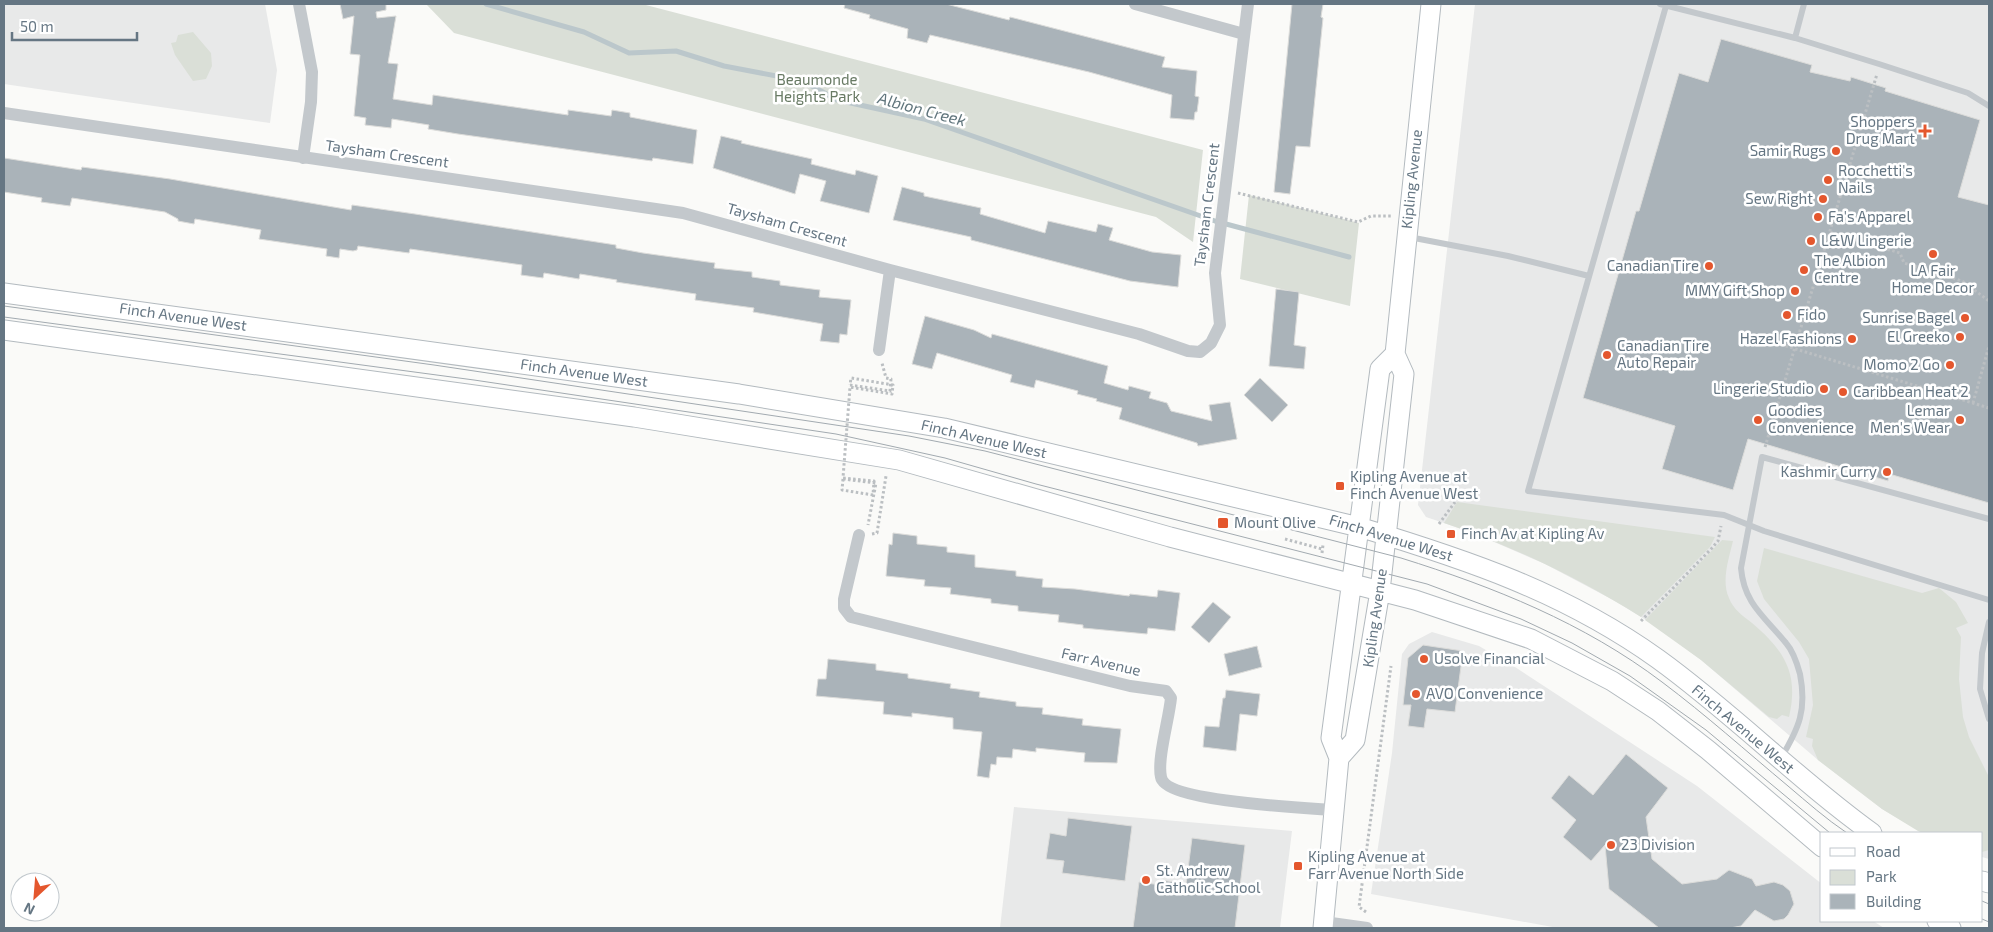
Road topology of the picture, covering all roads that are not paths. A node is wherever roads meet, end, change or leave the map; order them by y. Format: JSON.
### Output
{"nodes":[{"id":1,"x":299,"y":4,"type":"edge"},
{"id":2,"x":1135,"y":4,"type":"edge"},
{"id":3,"x":1248,"y":4,"type":"edge"},
{"id":4,"x":1431,"y":4,"type":"edge"},
{"id":5,"x":1804,"y":4,"type":"edge"},
{"id":6,"x":1663,"y":5,"type":"edge"},
{"id":7,"x":1244,"y":34,"type":"junction"},
{"id":8,"x":1795,"y":38,"type":"junction"},
{"id":9,"x":1989,"y":106,"type":"edge"},
{"id":10,"x":4,"y":113,"type":"edge"},
{"id":11,"x":303,"y":158,"type":"junction"},
{"id":12,"x":1406,"y":236,"type":"junction"},
{"id":13,"x":890,"y":270,"type":"junction"},
{"id":14,"x":1589,"y":276,"type":"junction"},
{"id":15,"x":4,"y":293,"type":"edge"},
{"id":16,"x":4,"y":330,"type":"edge"},
{"id":17,"x":879,"y":350,"type":"road end"},
{"id":18,"x":1395,"y":354,"type":"junction"},
{"id":19,"x":1989,"y":519,"type":"edge"},
{"id":20,"x":1750,"y":525,"type":"junction"},
{"id":21,"x":1359,"y":527,"type":"junction"},
{"id":22,"x":862,"y":535,"type":"road end"},
{"id":23,"x":1386,"y":535,"type":"junction"},
{"id":24,"x":1350,"y":582,"type":"junction"},
{"id":25,"x":1380,"y":591,"type":"junction"},
{"id":26,"x":1989,"y":600,"type":"edge"},
{"id":27,"x":1989,"y":622,"type":"edge"},
{"id":28,"x":1989,"y":719,"type":"edge"},
{"id":29,"x":1339,"y":758,"type":"junction"},
{"id":30,"x":1780,"y":759,"type":"junction"},
{"id":31,"x":1334,"y":810,"type":"junction"},
{"id":32,"x":1871,"y":832,"type":"edge"},
{"id":33,"x":1820,"y":845,"type":"edge"},
{"id":34,"x":1939,"y":922,"type":"edge"},
{"id":35,"x":1323,"y":925,"type":"edge"},
{"id":36,"x":1367,"y":928,"type":"edge"},
{"id":37,"x":1951,"y":928,"type":"edge"}],
"edges":[{"from":1,"to":11,"type":"street"},
{"from":2,"to":7,"type":"street"},
{"from":3,"to":7,"type":"street","name":"Taysham Crescent"},
{"from":4,"to":12,"type":"main road","name":"Kipling Avenue"},
{"from":5,"to":8,"type":"lane"},
{"from":6,"to":8,"type":"lane"},
{"from":6,"to":14,"type":"lane"},
{"from":7,"to":13,"type":"street","name":"Taysham Crescent"},
{"from":8,"to":9,"type":"lane"},
{"from":10,"to":11,"type":"street","name":"Taysham Crescent"},
{"from":11,"to":13,"type":"street","name":"Taysham Crescent"},
{"from":12,"to":14,"type":"lane"},
{"from":12,"to":18,"type":"main road","name":"Kipling Avenue"},
{"from":13,"to":17,"type":"street"},
{"from":14,"to":20,"type":"lane"},
{"from":15,"to":21,"type":"main road","name":"Finch Avenue West"},
{"from":16,"to":24,"type":"main road"},
{"from":18,"to":21,"type":"main road","name":"Kipling Avenue"},
{"from":18,"to":23,"type":"main road","name":"Kipling Avenue"},
{"from":19,"to":20,"type":"lane"},
{"from":20,"to":26,"type":"lane"},
{"from":20,"to":30,"type":"lane"},
{"from":21,"to":23,"type":"main road","name":"Finch Avenue West"},
{"from":21,"to":24,"type":"main road","name":"Kipling Avenue"},
{"from":22,"to":31,"type":"street","name":"Farr Avenue"},
{"from":23,"to":25,"type":"main road","name":"Kipling Avenue"},
{"from":23,"to":30,"type":"main road","name":"Finch Avenue West"},
{"from":24,"to":25,"type":"main road"},
{"from":24,"to":29,"type":"main road","name":"Kipling Avenue"},
{"from":25,"to":29,"type":"main road","name":"Kipling Avenue"},
{"from":25,"to":33,"type":"main road"},
{"from":27,"to":28,"type":"lane"},
{"from":29,"to":31,"type":"main road","name":"Kipling Avenue"},
{"from":30,"to":32,"type":"main road","name":"Finch Avenue West"},
{"from":31,"to":35,"type":"main road","name":"Kipling Avenue"},
{"from":34,"to":37,"type":"main road"},
{"from":35,"to":36,"type":"street"}]}
